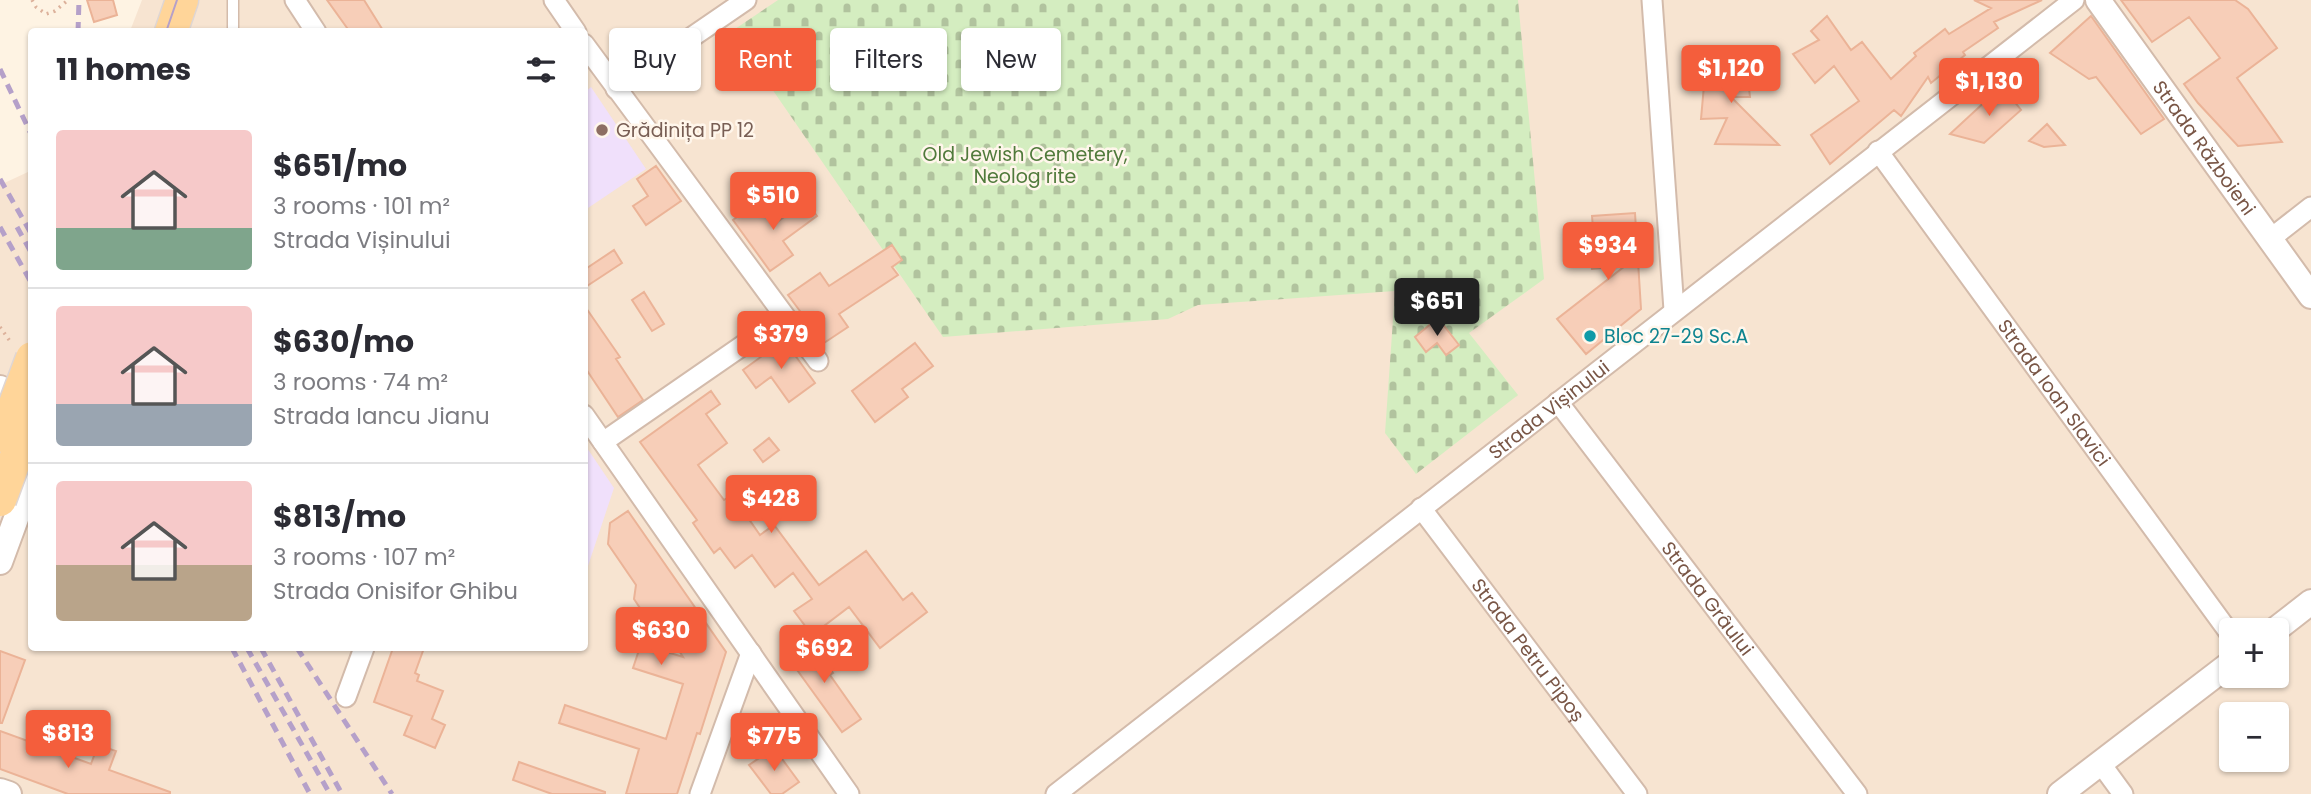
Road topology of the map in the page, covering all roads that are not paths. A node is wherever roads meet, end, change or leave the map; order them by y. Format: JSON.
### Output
{"nodes":[{"id":1,"x":162,"y":0,"type":"edge"},
{"id":2,"x":182,"y":0,"type":"edge"},
{"id":3,"x":233,"y":0,"type":"edge"},
{"id":4,"x":295,"y":0,"type":"edge"},
{"id":5,"x":554,"y":0,"type":"edge"},
{"id":6,"x":746,"y":0,"type":"edge"},
{"id":7,"x":1652,"y":0,"type":"edge"},
{"id":8,"x":2074,"y":0,"type":"edge"},
{"id":9,"x":2098,"y":0,"type":"edge"},
{"id":10,"x":152,"y":28,"type":"edge"},
{"id":11,"x":172,"y":28,"type":"edge"},
{"id":12,"x":233,"y":28,"type":"edge"},
{"id":13,"x":313,"y":28,"type":"edge"},
{"id":14,"x":573,"y":28,"type":"edge"},
{"id":15,"x":701,"y":31,"type":"edge"},
{"id":16,"x":588,"y":50,"type":"edge"},
{"id":17,"x":609,"y":79,"type":"edge"},
{"id":18,"x":617,"y":91,"type":"edge"},
{"id":19,"x":1878,"y":151,"type":"junction"},
{"id":20,"x":2311,"y":207,"type":"edge"},
{"id":21,"x":2270,"y":239,"type":"junction"},
{"id":22,"x":2311,"y":296,"type":"edge"},
{"id":23,"x":1674,"y":310,"type":"junction"},
{"id":24,"x":784,"y":317,"type":"junction"},
{"id":25,"x":24,"y":353,"type":"edge"},
{"id":26,"x":818,"y":361,"type":"dead end"},
{"id":27,"x":0,"y":388,"type":"edge"},
{"id":28,"x":1558,"y":402,"type":"junction"},
{"id":29,"x":588,"y":421,"type":"edge"},
{"id":30,"x":28,"y":424,"type":"edge"},
{"id":31,"x":28,"y":433,"type":"edge"},
{"id":32,"x":0,"y":442,"type":"edge"},
{"id":33,"x":603,"y":442,"type":"junction"},
{"id":34,"x":28,"y":486,"type":"edge"},
{"id":35,"x":0,"y":500,"type":"edge"},
{"id":36,"x":1421,"y":508,"type":"junction"},
{"id":37,"x":0,"y":562,"type":"edge"},
{"id":38,"x":2311,"y":602,"type":"edge"},
{"id":39,"x":2219,"y":619,"type":"edge"},
{"id":40,"x":2289,"y":619,"type":"edge"},
{"id":41,"x":363,"y":651,"type":"edge"},
{"id":42,"x":751,"y":653,"type":"junction"},
{"id":43,"x":2219,"y":672,"type":"edge"},
{"id":44,"x":346,"y":696,"type":"dead end"},
{"id":45,"x":2101,"y":764,"type":"junction"},
{"id":46,"x":0,"y":791,"type":"edge"},
{"id":47,"x":9,"y":794,"type":"edge"},
{"id":48,"x":701,"y":794,"type":"edge"},
{"id":49,"x":849,"y":794,"type":"edge"},
{"id":50,"x":1056,"y":794,"type":"edge"},
{"id":51,"x":1637,"y":794,"type":"edge"},
{"id":52,"x":1857,"y":794,"type":"edge"},
{"id":53,"x":2060,"y":794,"type":"edge"},
{"id":54,"x":2123,"y":794,"type":"edge"}],
"edges":[{"from":1,"to":10,"type":"main road"},
{"from":2,"to":11,"type":"main road"},
{"from":3,"to":12,"type":"lane"},
{"from":4,"to":13,"type":"street"},
{"from":5,"to":14,"type":"street"},
{"from":6,"to":15,"type":"street"},
{"from":7,"to":23,"type":"street"},
{"from":8,"to":19,"type":"street","name":"Strada Vișinului"},
{"from":9,"to":21,"type":"street","name":"Strada Războieni"},
{"from":16,"to":17,"type":"street"},
{"from":18,"to":24,"type":"street"},
{"from":19,"to":23,"type":"street","name":"Strada Vișinului"},
{"from":19,"to":39,"type":"street","name":"Strada Ioan Slavici"},
{"from":20,"to":21,"type":"street"},
{"from":21,"to":22,"type":"street","name":"Strada Războieni"},
{"from":23,"to":28,"type":"street","name":"Strada Vișinului"},
{"from":24,"to":26,"type":"street"},
{"from":24,"to":33,"type":"street"},
{"from":25,"to":32,"type":"main road","bridge":true},
{"from":27,"to":31,"type":"street"},
{"from":28,"to":36,"type":"street","name":"Strada Vișinului"},
{"from":28,"to":52,"type":"street","name":"Strada Grâului"},
{"from":29,"to":33,"type":"street"},
{"from":30,"to":35,"type":"main road","bridge":true},
{"from":33,"to":42,"type":"street"},
{"from":34,"to":37,"type":"street"},
{"from":36,"to":50,"type":"street","name":"Strada Vișinului"},
{"from":36,"to":51,"type":"street","name":"Strada Petru Pipoș"},
{"from":38,"to":40,"type":"street"},
{"from":41,"to":44,"type":"street"},
{"from":42,"to":48,"type":"street"},
{"from":42,"to":49,"type":"street"},
{"from":43,"to":45,"type":"street"},
{"from":45,"to":53,"type":"street"},
{"from":45,"to":54,"type":"street"},
{"from":46,"to":47,"type":"street"}]}
